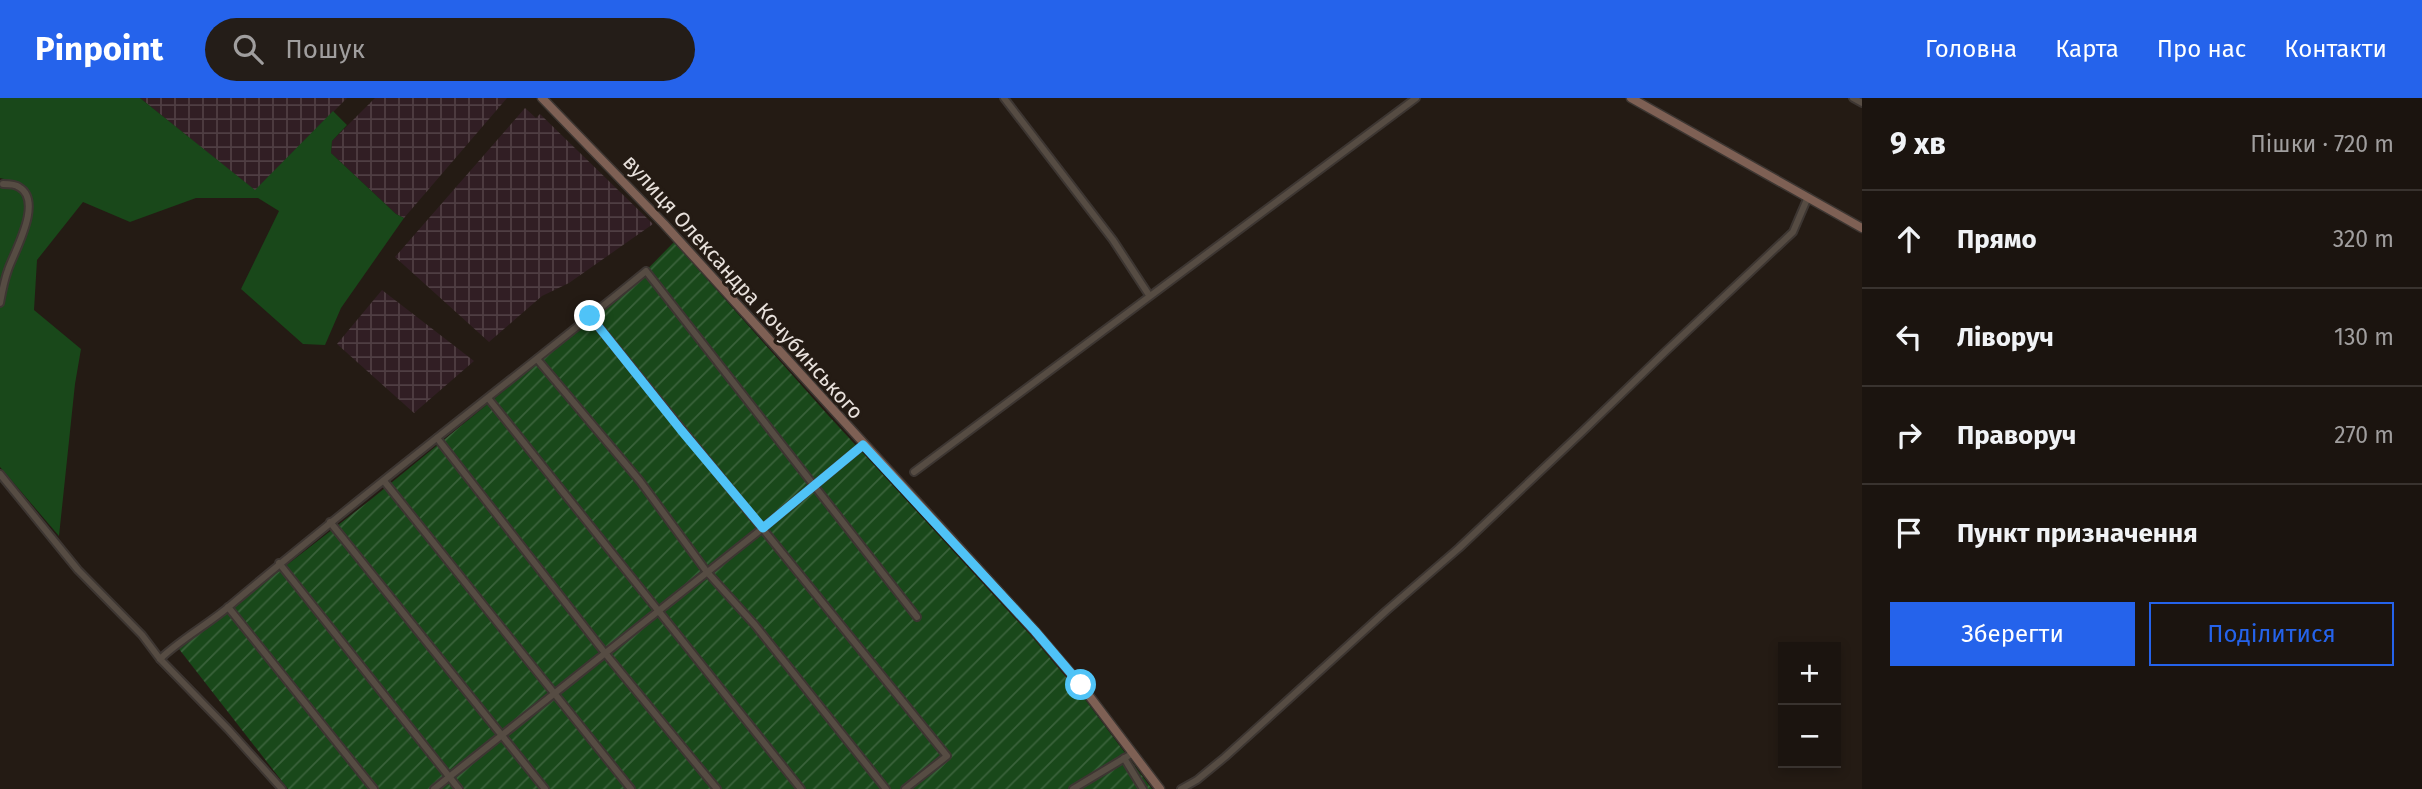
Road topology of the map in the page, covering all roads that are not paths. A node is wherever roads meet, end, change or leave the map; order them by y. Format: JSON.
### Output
{"nodes":[{"id":1,"x":542,"y":98,"type":"edge"},
{"id":2,"x":1004,"y":98,"type":"edge"},
{"id":3,"x":1416,"y":98,"type":"edge"},
{"id":4,"x":1631,"y":98,"type":"edge"},
{"id":5,"x":1853,"y":98,"type":"edge"},
{"id":6,"x":1862,"y":103,"type":"edge"},
{"id":7,"x":3,"y":184,"type":"dead end"},
{"id":8,"x":1808,"y":197,"type":"junction"},
{"id":9,"x":1862,"y":228,"type":"edge"},
{"id":10,"x":1149,"y":295,"type":"junction"},
{"id":11,"x":0,"y":303,"type":"edge"},
{"id":12,"x":590,"y":316,"type":"junction"},
{"id":13,"x":537,"y":359,"type":"junction"},
{"id":14,"x":488,"y":398,"type":"junction"},
{"id":15,"x":437,"y":438,"type":"junction"},
{"id":16,"x":863,"y":445,"type":"junction"},
{"id":17,"x":914,"y":472,"type":"dead end"},
{"id":18,"x":0,"y":474,"type":"edge"},
{"id":19,"x":384,"y":481,"type":"junction"},
{"id":20,"x":815,"y":484,"type":"junction"},
{"id":21,"x":330,"y":522,"type":"junction"},
{"id":22,"x":763,"y":528,"type":"junction"},
{"id":23,"x":279,"y":563,"type":"junction"},
{"id":24,"x":708,"y":572,"type":"junction"},
{"id":25,"x":228,"y":607,"type":"junction"},
{"id":26,"x":658,"y":611,"type":"junction"},
{"id":27,"x":917,"y":617,"type":"dead end"},
{"id":28,"x":605,"y":653,"type":"junction"},
{"id":29,"x":160,"y":659,"type":"junction"},
{"id":30,"x":553,"y":695,"type":"junction"},
{"id":31,"x":502,"y":735,"type":"junction"},
{"id":32,"x":1133,"y":753,"type":"junction"},
{"id":33,"x":1124,"y":758,"type":"junction"},
{"id":34,"x":450,"y":777,"type":"junction"},
{"id":35,"x":282,"y":789,"type":"edge"},
{"id":36,"x":374,"y":789,"type":"edge"},
{"id":37,"x":434,"y":789,"type":"edge"},
{"id":38,"x":459,"y":789,"type":"edge"},
{"id":39,"x":545,"y":789,"type":"edge"},
{"id":40,"x":631,"y":789,"type":"edge"},
{"id":41,"x":717,"y":789,"type":"edge"},
{"id":42,"x":801,"y":789,"type":"edge"},
{"id":43,"x":886,"y":789,"type":"edge"},
{"id":44,"x":905,"y":789,"type":"edge"},
{"id":45,"x":1073,"y":789,"type":"edge"},
{"id":46,"x":1143,"y":789,"type":"edge"},
{"id":47,"x":1160,"y":789,"type":"edge"},
{"id":48,"x":1181,"y":789,"type":"edge"}],
"edges":[{"from":1,"to":16,"type":"street","name":"вулиця Олександра Кочубинського"},
{"from":2,"to":10,"type":"street"},
{"from":3,"to":10,"type":"street"},
{"from":4,"to":8,"type":"street"},
{"from":5,"to":6,"type":"street"},
{"from":7,"to":11,"type":"street"},
{"from":8,"to":9,"type":"street"},
{"from":8,"to":48,"type":"street"},
{"from":10,"to":17,"type":"street"},
{"from":12,"to":13,"type":"street"},
{"from":12,"to":20,"type":"street"},
{"from":12,"to":22,"type":"street"},
{"from":13,"to":14,"type":"street"},
{"from":13,"to":24,"type":"street"},
{"from":14,"to":15,"type":"street"},
{"from":14,"to":26,"type":"street"},
{"from":15,"to":19,"type":"street"},
{"from":15,"to":28,"type":"street"},
{"from":16,"to":20,"type":"street"},
{"from":16,"to":32,"type":"street","name":"вулиця Олександра Кочубинського"},
{"from":18,"to":29,"type":"street"},
{"from":19,"to":21,"type":"street"},
{"from":19,"to":30,"type":"street"},
{"from":20,"to":22,"type":"street"},
{"from":20,"to":27,"type":"street"},
{"from":21,"to":23,"type":"street"},
{"from":21,"to":31,"type":"street"},
{"from":22,"to":24,"type":"street"},
{"from":22,"to":44,"type":"street"},
{"from":23,"to":25,"type":"street"},
{"from":23,"to":34,"type":"street"},
{"from":24,"to":26,"type":"street"},
{"from":24,"to":43,"type":"street"},
{"from":25,"to":29,"type":"street"},
{"from":25,"to":36,"type":"street"},
{"from":26,"to":28,"type":"street"},
{"from":26,"to":42,"type":"street"},
{"from":28,"to":30,"type":"street"},
{"from":28,"to":41,"type":"street"},
{"from":29,"to":35,"type":"street"},
{"from":30,"to":31,"type":"street"},
{"from":30,"to":40,"type":"street"},
{"from":31,"to":34,"type":"street"},
{"from":31,"to":39,"type":"street"},
{"from":32,"to":33,"type":"street"},
{"from":32,"to":47,"type":"street","name":"вулиця Олександра Кочубинського"},
{"from":33,"to":45,"type":"street"},
{"from":33,"to":46,"type":"street"},
{"from":34,"to":37,"type":"street"},
{"from":34,"to":38,"type":"street"}]}
